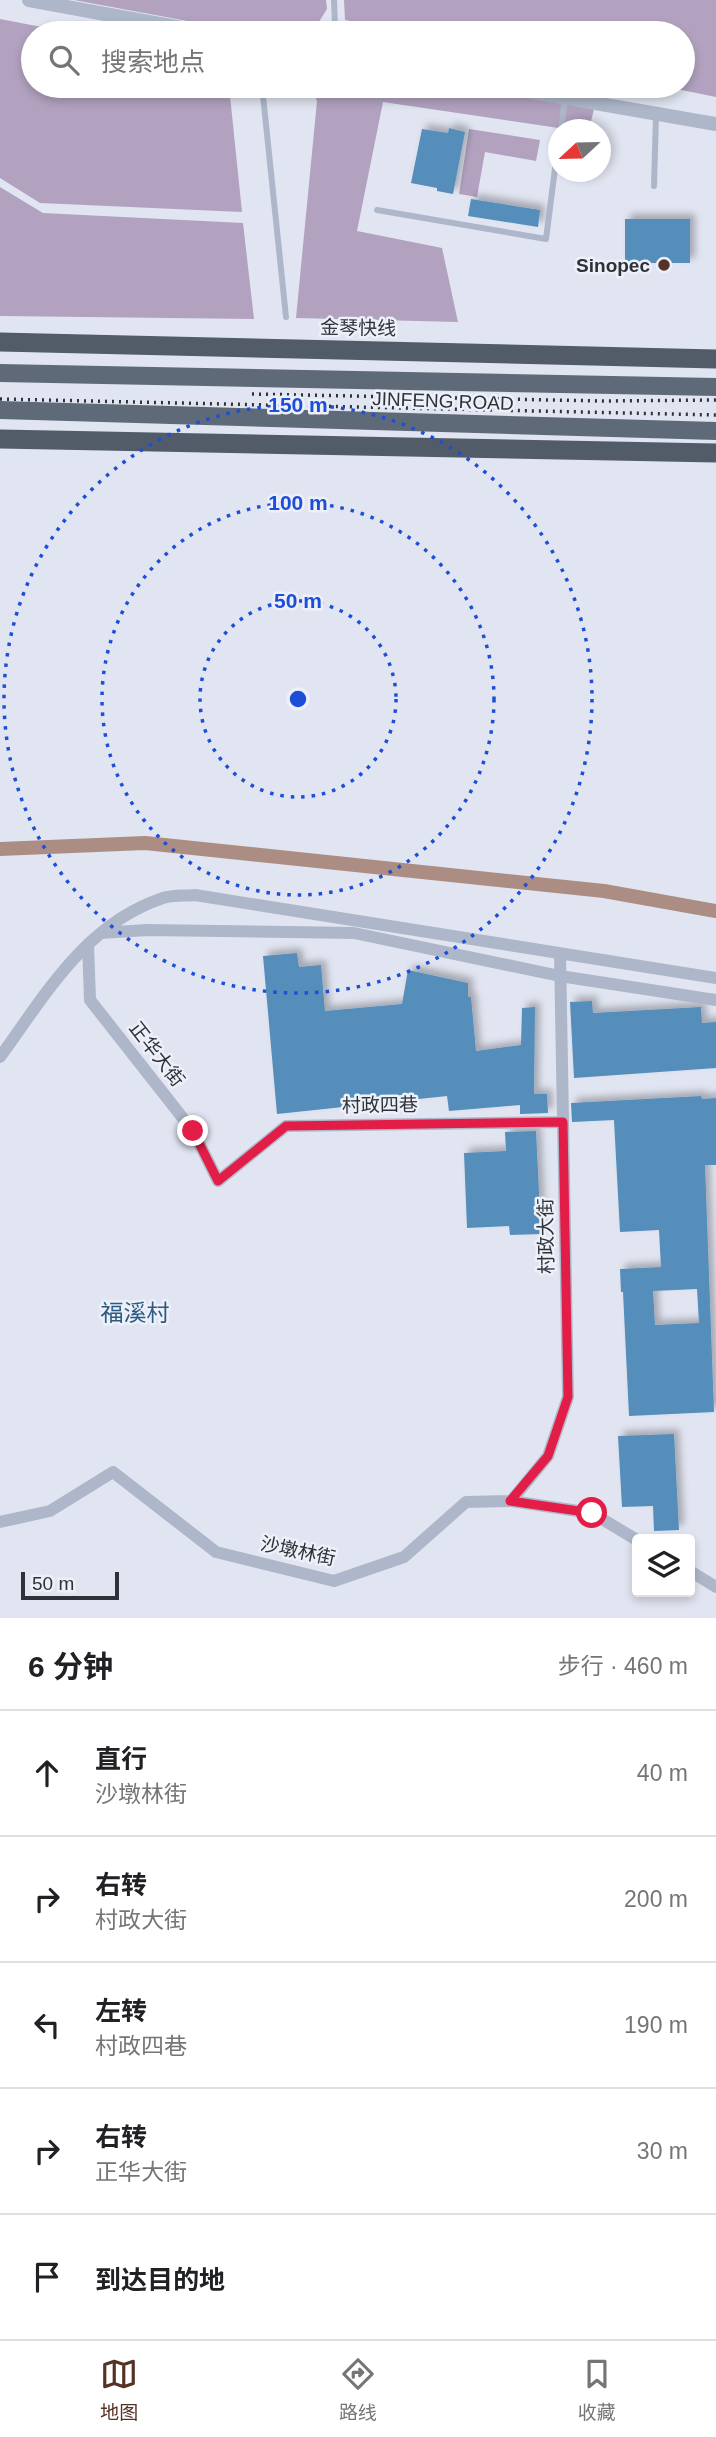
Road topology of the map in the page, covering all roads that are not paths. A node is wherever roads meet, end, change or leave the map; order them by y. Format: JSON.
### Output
{"nodes":[{"id":1,"x":29,"y":0,"type":"edge"},
{"id":2,"x":334,"y":0,"type":"edge"},
{"id":3,"x":144,"y":21,"type":"edge"},
{"id":4,"x":335,"y":21,"type":"edge"},
{"id":5,"x":263,"y":98,"type":"edge"},
{"id":6,"x":565,"y":98,"type":"joint"},
{"id":7,"x":656,"y":115,"type":"junction"},
{"id":8,"x":562,"y":119,"type":"edge"},
{"id":9,"x":716,"y":124,"type":"edge"},
{"id":10,"x":553,"y":182,"type":"edge"},
{"id":11,"x":654,"y":186,"type":"dead end"},
{"id":12,"x":377,"y":209,"type":"dead end"},
{"id":13,"x":286,"y":317,"type":"dead end"},
{"id":14,"x":0,"y":342,"type":"edge"},
{"id":15,"x":716,"y":359,"type":"edge"},
{"id":16,"x":0,"y":373,"type":"edge"},
{"id":17,"x":716,"y":387,"type":"edge"},
{"id":18,"x":0,"y":410,"type":"edge"},
{"id":19,"x":716,"y":431,"type":"edge"},
{"id":20,"x":0,"y":439,"type":"edge"},
{"id":21,"x":716,"y":453,"type":"edge"},
{"id":22,"x":100,"y":933,"type":"junction"},
{"id":23,"x":88,"y":944,"type":"junction"},
{"id":24,"x":560,"y":954,"type":"junction"},
{"id":25,"x":560,"y":976,"type":"junction"},
{"id":26,"x":716,"y":978,"type":"edge"},
{"id":27,"x":716,"y":1000,"type":"edge"},
{"id":28,"x":0,"y":1056,"type":"edge"},
{"id":29,"x":563,"y":1122,"type":"junction"},
{"id":30,"x":218,"y":1181,"type":"joint"},
{"id":31,"x":510,"y":1501,"type":"junction"},
{"id":32,"x":0,"y":1522,"type":"edge"},
{"id":33,"x":632,"y":1537,"type":"edge"},
{"id":34,"x":695,"y":1574,"type":"edge"},
{"id":35,"x":716,"y":1587,"type":"edge"}],
"edges":[{"from":1,"to":3,"type":"street"},
{"from":2,"to":4,"type":"lane"},
{"from":5,"to":13,"type":"lane"},
{"from":6,"to":7,"type":"street"},
{"from":6,"to":8,"type":"lane"},
{"from":7,"to":9,"type":"street"},
{"from":7,"to":11,"type":"lane"},
{"from":10,"to":12,"type":"lane"},
{"from":14,"to":15,"type":"highway","name":"金琴快线"},
{"from":16,"to":17,"type":"main road","name":"JINFENG ROAD"},
{"from":18,"to":19,"type":"main road","name":"JINFENG ROAD"},
{"from":20,"to":21,"type":"highway"},
{"from":22,"to":23,"type":"street"},
{"from":22,"to":24,"type":"street"},
{"from":22,"to":25,"type":"street"},
{"from":23,"to":28,"type":"street"},
{"from":23,"to":30,"type":"street","name":"正华大街"},
{"from":24,"to":25,"type":"street","name":"村政大街"},
{"from":24,"to":26,"type":"street"},
{"from":25,"to":27,"type":"street"},
{"from":25,"to":29,"type":"street","name":"村政大街"},
{"from":29,"to":30,"type":"street","name":"村政四巷"},
{"from":29,"to":31,"type":"street","name":"村政大街"},
{"from":31,"to":32,"type":"street","name":"沙墩林街"},
{"from":31,"to":33,"type":"street","name":"沙墩林街"},
{"from":34,"to":35,"type":"street"}]}
